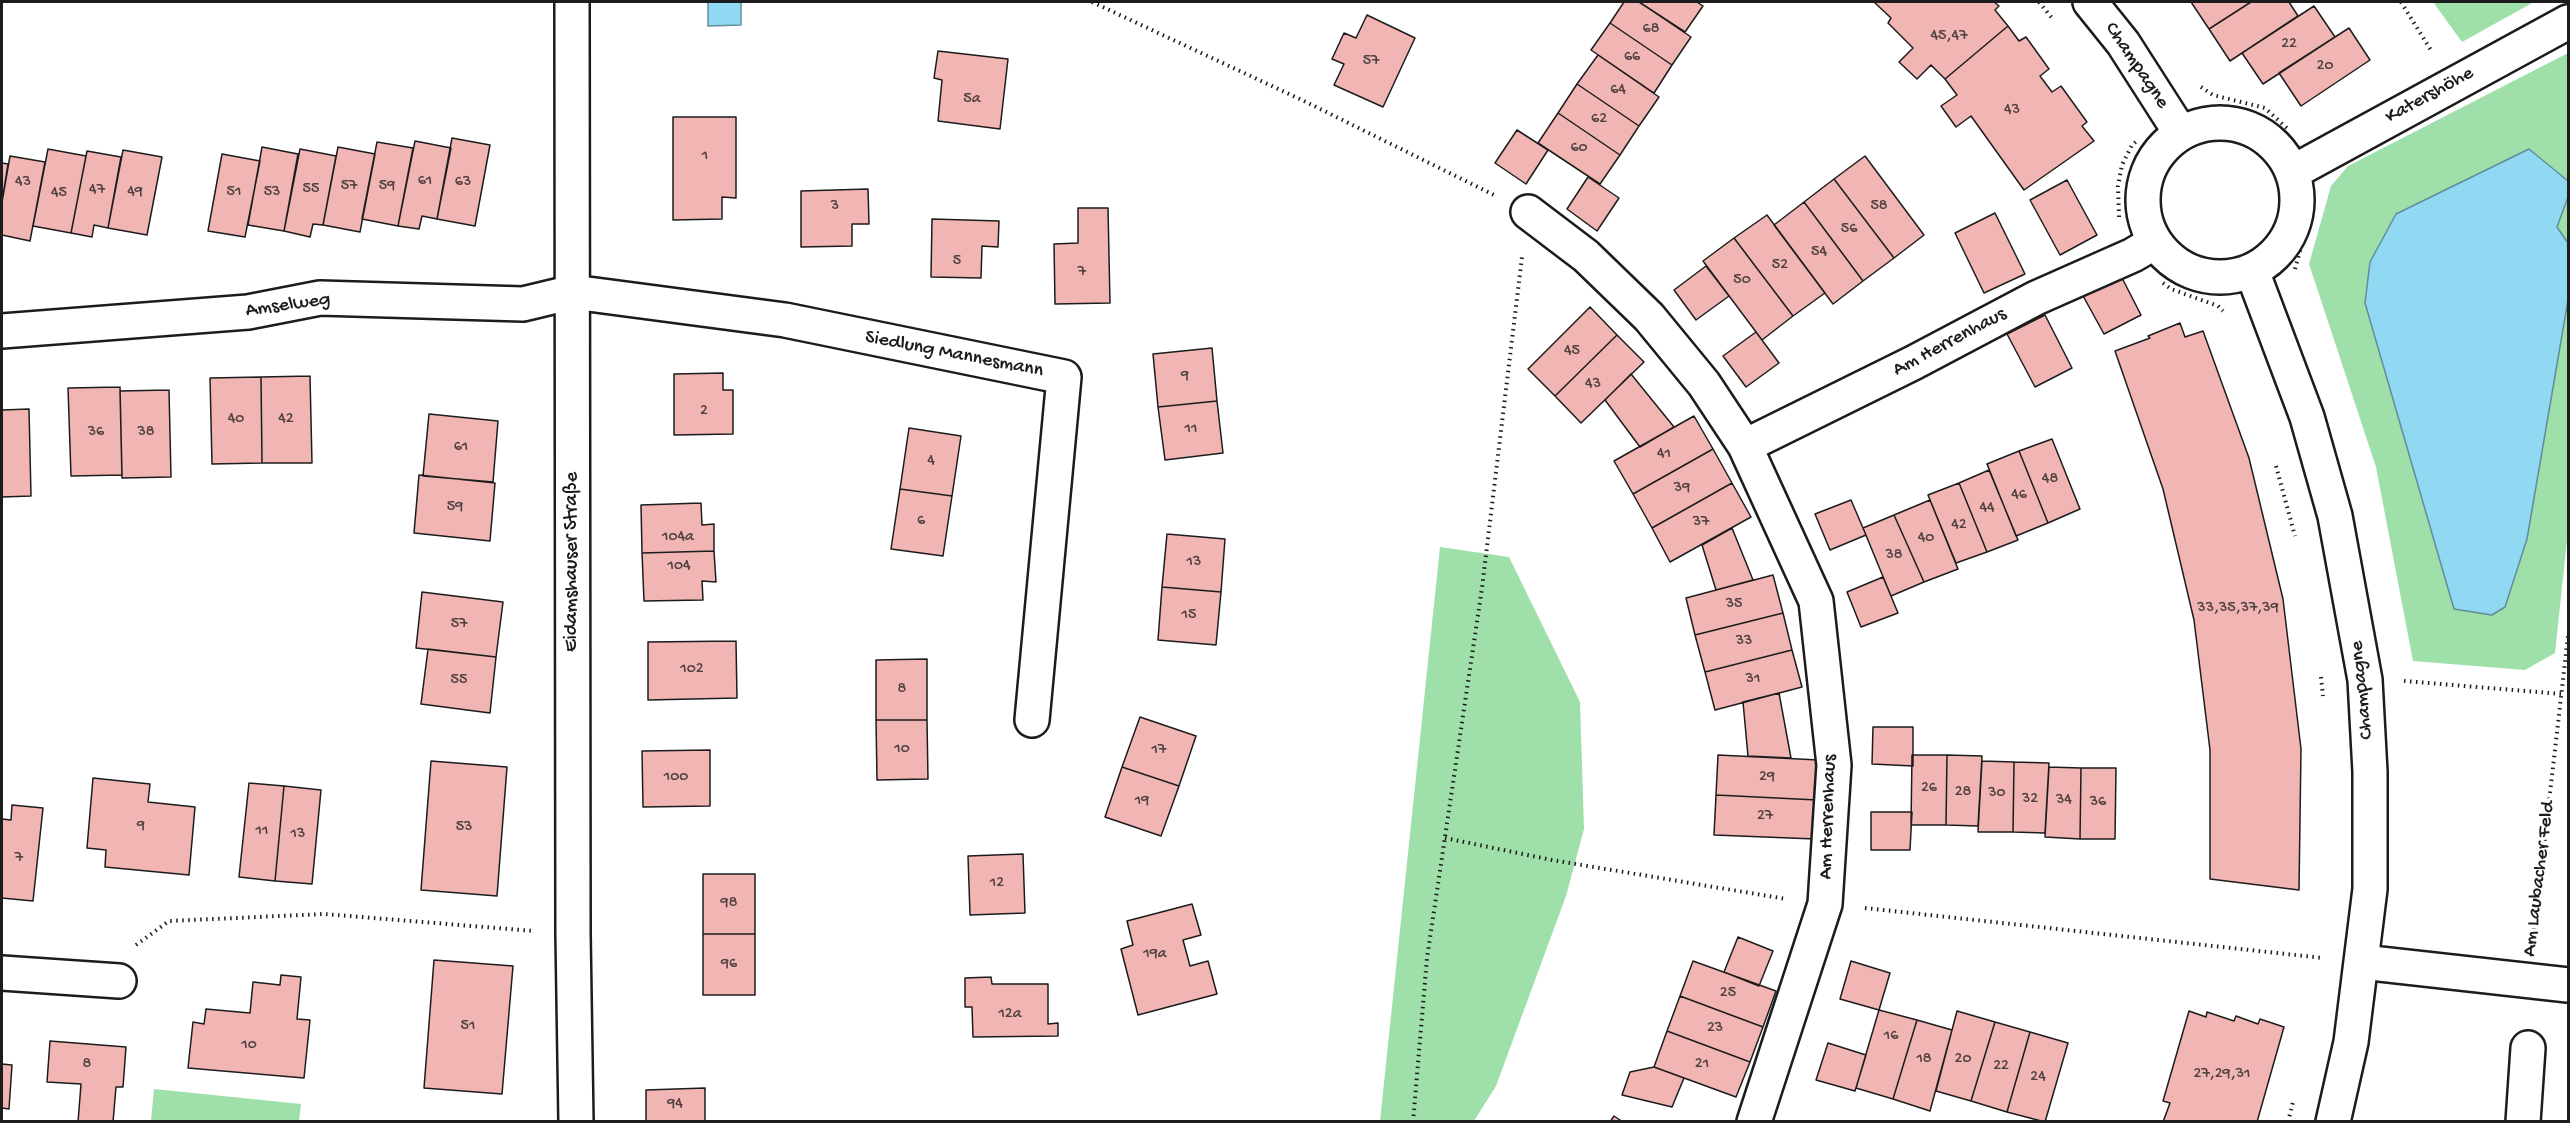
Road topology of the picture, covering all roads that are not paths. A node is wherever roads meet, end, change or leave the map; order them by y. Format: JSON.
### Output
{"nodes":[{"id":1,"x":572,"y":2,"type":"edge"},
{"id":2,"x":2090,"y":2,"type":"edge"},
{"id":3,"x":2568,"y":22,"type":"edge"},
{"id":4,"x":2180,"y":132,"type":"junction"},
{"id":5,"x":2303,"y":167,"type":"junction"},
{"id":6,"x":1527,"y":212,"type":"road end"},
{"id":7,"x":2144,"y":248,"type":"junction"},
{"id":8,"x":2252,"y":271,"type":"junction"},
{"id":9,"x":573,"y":292,"type":"junction"},
{"id":10,"x":2,"y":331,"type":"edge"},
{"id":11,"x":1745,"y":446,"type":"junction"},
{"id":12,"x":1032,"y":720,"type":"dead end"},
{"id":13,"x":2362,"y":962,"type":"junction"},
{"id":14,"x":2,"y":973,"type":"edge"},
{"id":15,"x":104,"y":980,"type":"road end"},
{"id":16,"x":2568,"y":985,"type":"edge"},
{"id":17,"x":2528,"y":1048,"type":"dead end"},
{"id":18,"x":576,"y":1122,"type":"edge"},
{"id":19,"x":1754,"y":1122,"type":"edge"},
{"id":20,"x":2333,"y":1122,"type":"edge"},
{"id":21,"x":2523,"y":1122,"type":"edge"}],
"edges":[{"from":1,"to":9,"type":"street","name":"Eidamshauser Straße"},
{"from":2,"to":4,"type":"street","name":"Champagne"},
{"from":3,"to":5,"type":"street","name":"Katershöhe"},
{"from":4,"to":5,"type":"street"},
{"from":4,"to":7,"type":"street"},
{"from":5,"to":8,"type":"street"},
{"from":6,"to":11,"type":"street","name":"Am Herrenhaus"},
{"from":7,"to":8,"type":"street"},
{"from":7,"to":11,"type":"street","name":"Am Herrenhaus"},
{"from":8,"to":13,"type":"street","name":"Champagne"},
{"from":9,"to":10,"type":"street","name":"Amselweg"},
{"from":9,"to":12,"type":"street","name":"Siedlung Mannesmann"},
{"from":9,"to":18,"type":"street","name":"Eidamshauser Straße"},
{"from":11,"to":19,"type":"street","name":"Am Herrenhaus"},
{"from":13,"to":16,"type":"street","name":"Am Laubacher Feld"},
{"from":13,"to":20,"type":"street","name":"Champagne"},
{"from":14,"to":15,"type":"street"},
{"from":17,"to":21,"type":"street"}]}
